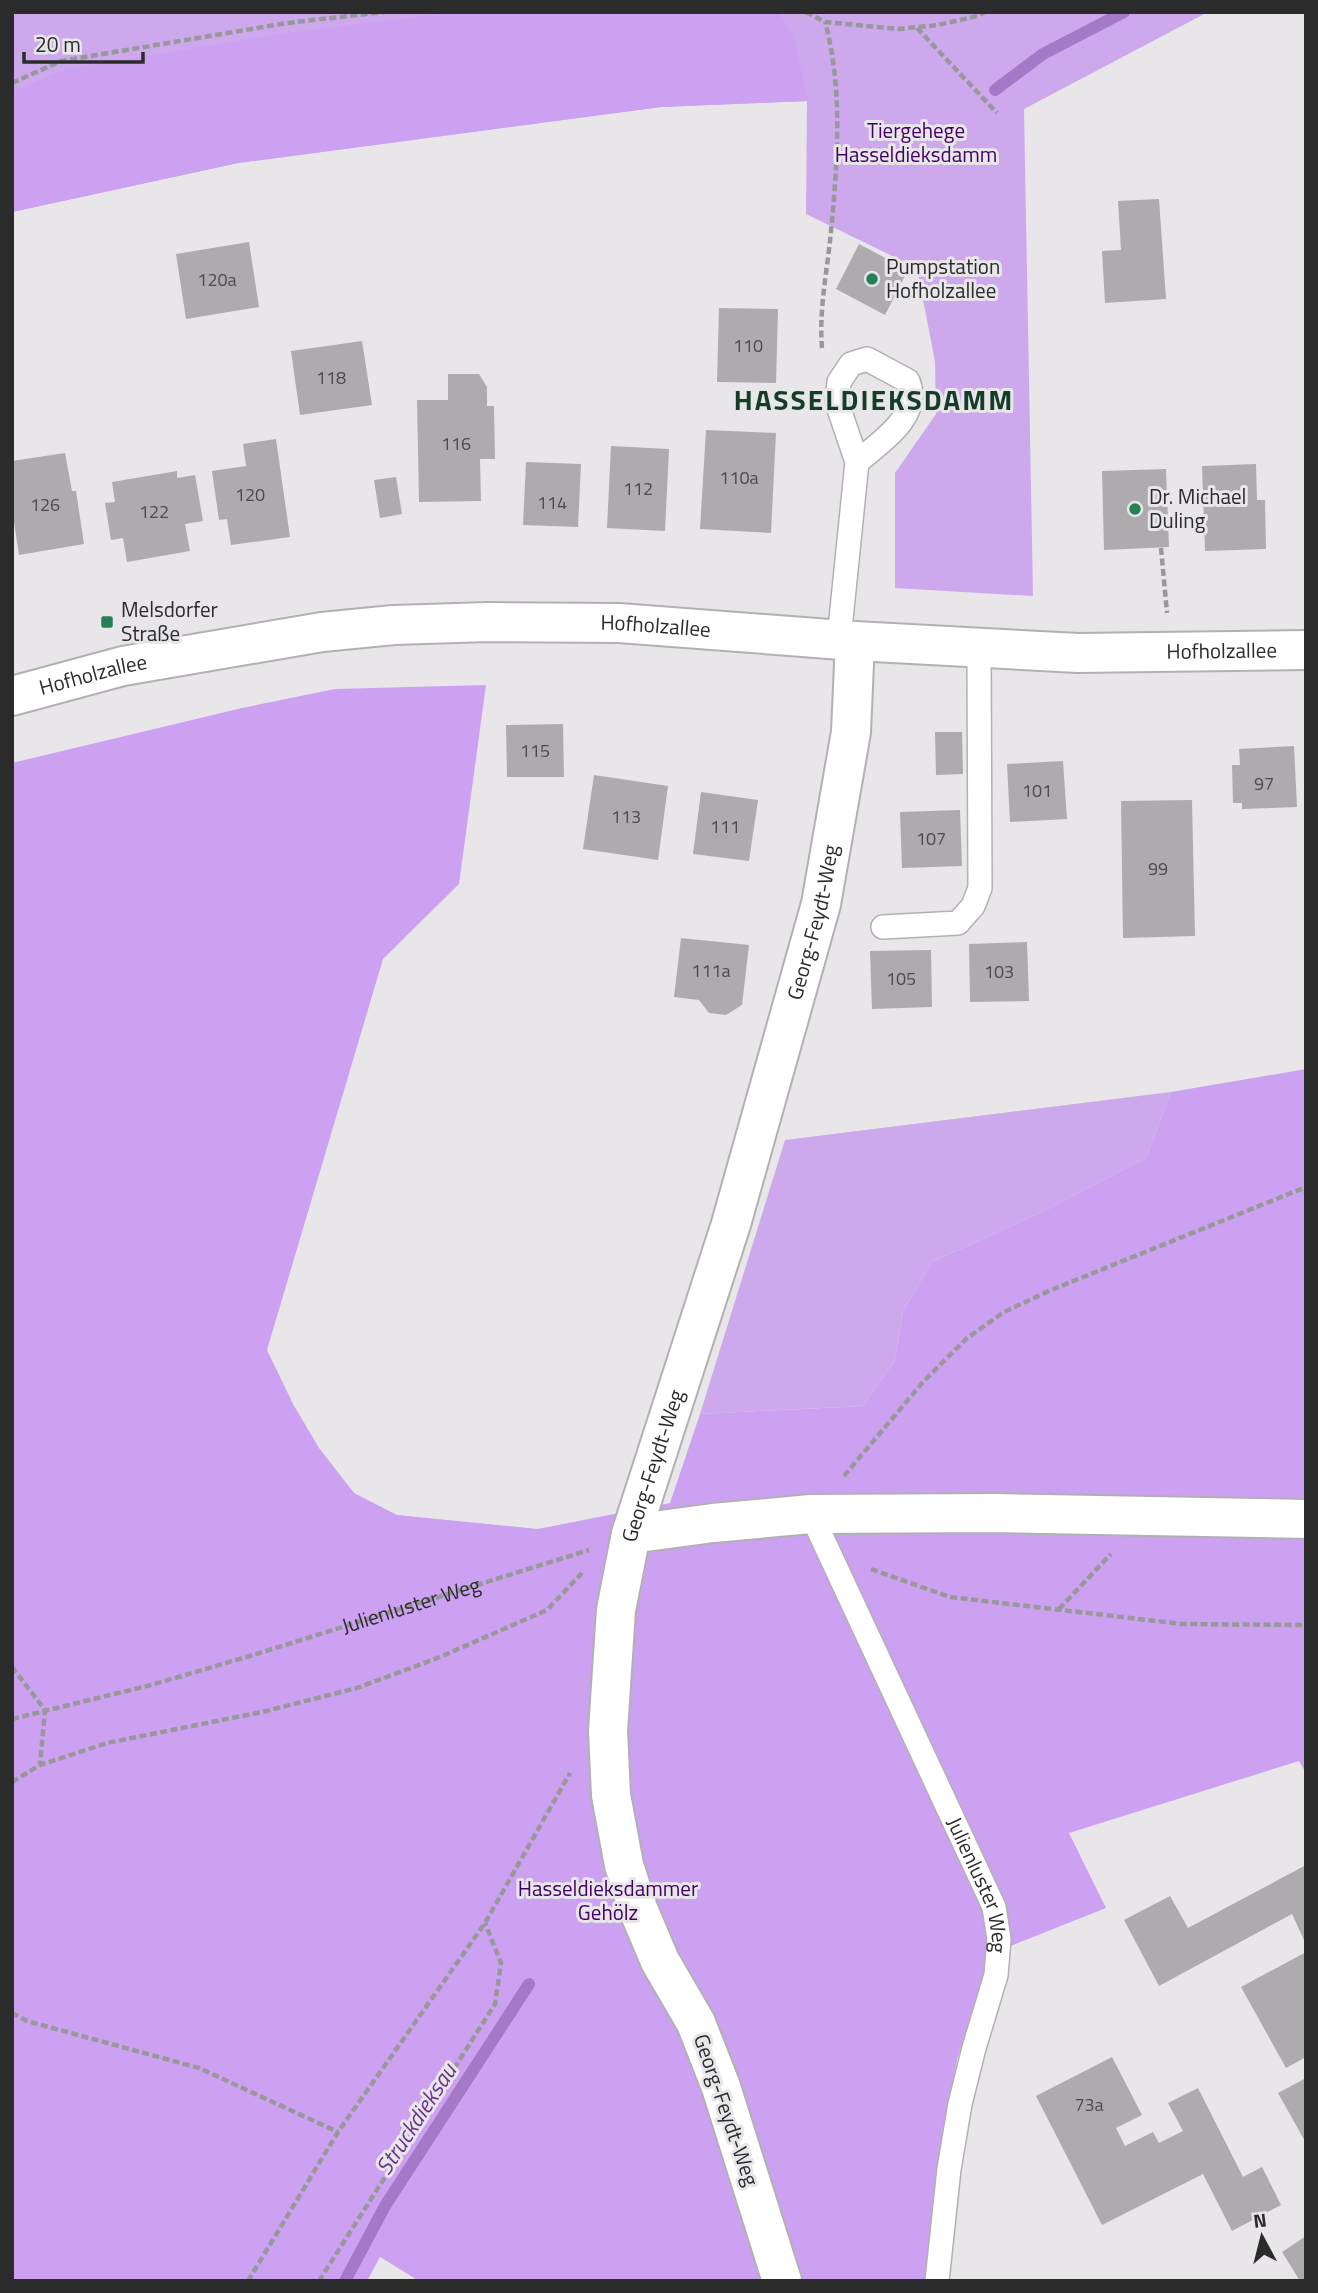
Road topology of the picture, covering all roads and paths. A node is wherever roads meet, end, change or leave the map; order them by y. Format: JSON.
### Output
{"nodes":[{"id":1,"x":384,"y":12,"type":"edge"},
{"id":2,"x":806,"y":12,"type":"edge"},
{"id":3,"x":985,"y":12,"type":"edge"},
{"id":4,"x":825,"y":22,"type":"junction"},
{"id":5,"x":917,"y":27,"type":"junction"},
{"id":6,"x":12,"y":83,"type":"edge"},
{"id":7,"x":997,"y":113,"type":"dead end"},
{"id":8,"x":839,"y":382,"type":"junction"},
{"id":9,"x":857,"y":462,"type":"junction"},
{"id":10,"x":1161,"y":548,"type":"dead end"},
{"id":11,"x":847,"y":640,"type":"junction"},
{"id":12,"x":979,"y":649,"type":"junction"},
{"id":13,"x":1306,"y":650,"type":"edge"},
{"id":14,"x":1170,"y":653,"type":"junction"},
{"id":15,"x":12,"y":696,"type":"edge"},
{"id":16,"x":883,"y":927,"type":"dead end"},
{"id":17,"x":1306,"y":1186,"type":"edge"},
{"id":18,"x":811,"y":1514,"type":"junction"},
{"id":19,"x":1149,"y":1516,"type":"junction"},
{"id":20,"x":1306,"y":1519,"type":"edge"},
{"id":21,"x":631,"y":1534,"type":"junction"},
{"id":22,"x":830,"y":1554,"type":"junction"},
{"id":23,"x":583,"y":1573,"type":"dead end"},
{"id":24,"x":1059,"y":1609,"type":"junction"},
{"id":25,"x":1306,"y":1625,"type":"edge"},
{"id":26,"x":12,"y":1667,"type":"edge"},
{"id":27,"x":45,"y":1710,"type":"junction"},
{"id":28,"x":12,"y":1719,"type":"edge"},
{"id":29,"x":608,"y":1731,"type":"junction"},
{"id":30,"x":40,"y":1765,"type":"junction"},
{"id":31,"x":12,"y":1782,"type":"edge"},
{"id":32,"x":485,"y":1923,"type":"junction"},
{"id":33,"x":12,"y":2014,"type":"edge"},
{"id":34,"x":338,"y":2132,"type":"junction"},
{"id":35,"x":248,"y":2281,"type":"edge"},
{"id":36,"x":319,"y":2281,"type":"edge"},
{"id":37,"x":782,"y":2281,"type":"edge"},
{"id":38,"x":937,"y":2281,"type":"edge"}],
"edges":[{"from":1,"to":6,"type":"path"},
{"from":2,"to":4,"type":"path"},
{"from":3,"to":5,"type":"path"},
{"from":4,"to":5,"type":"path"},
{"from":4,"to":8,"type":"path"},
{"from":5,"to":7,"type":"path"},
{"from":8,"to":9,"type":"lane"},
{"from":8,"to":9,"type":"lane"},
{"from":9,"to":11,"type":"lane"},
{"from":10,"to":14,"type":"path"},
{"from":11,"to":12,"type":"street","name":"Hofholzallee"},
{"from":11,"to":15,"type":"street","name":"Hofholzallee"},
{"from":11,"to":21,"type":"street","name":"Georg-Feydt-Weg"},
{"from":12,"to":14,"type":"street","name":"Hofholzallee"},
{"from":12,"to":16,"type":"lane"},
{"from":13,"to":14,"type":"street","name":"Hofholzallee"},
{"from":17,"to":18,"type":"path"},
{"from":18,"to":19,"type":"street"},
{"from":18,"to":21,"type":"street"},
{"from":18,"to":22,"type":"lane","name":"Julienluster Weg"},
{"from":19,"to":20,"type":"street"},
{"from":19,"to":24,"type":"path"},
{"from":21,"to":27,"type":"path","name":"Julienluster Weg"},
{"from":21,"to":29,"type":"street","name":"Georg-Feydt-Weg"},
{"from":22,"to":24,"type":"path"},
{"from":22,"to":38,"type":"lane","name":"Julienluster Weg"},
{"from":23,"to":30,"type":"path"},
{"from":24,"to":25,"type":"path"},
{"from":26,"to":27,"type":"path"},
{"from":27,"to":28,"type":"path","name":"Julienluster Weg"},
{"from":27,"to":30,"type":"path"},
{"from":29,"to":32,"type":"path"},
{"from":29,"to":37,"type":"street","name":"Georg-Feydt-Weg"},
{"from":30,"to":31,"type":"path"},
{"from":32,"to":34,"type":"path"},
{"from":32,"to":36,"type":"path"},
{"from":33,"to":34,"type":"path"},
{"from":34,"to":35,"type":"path"}]}
